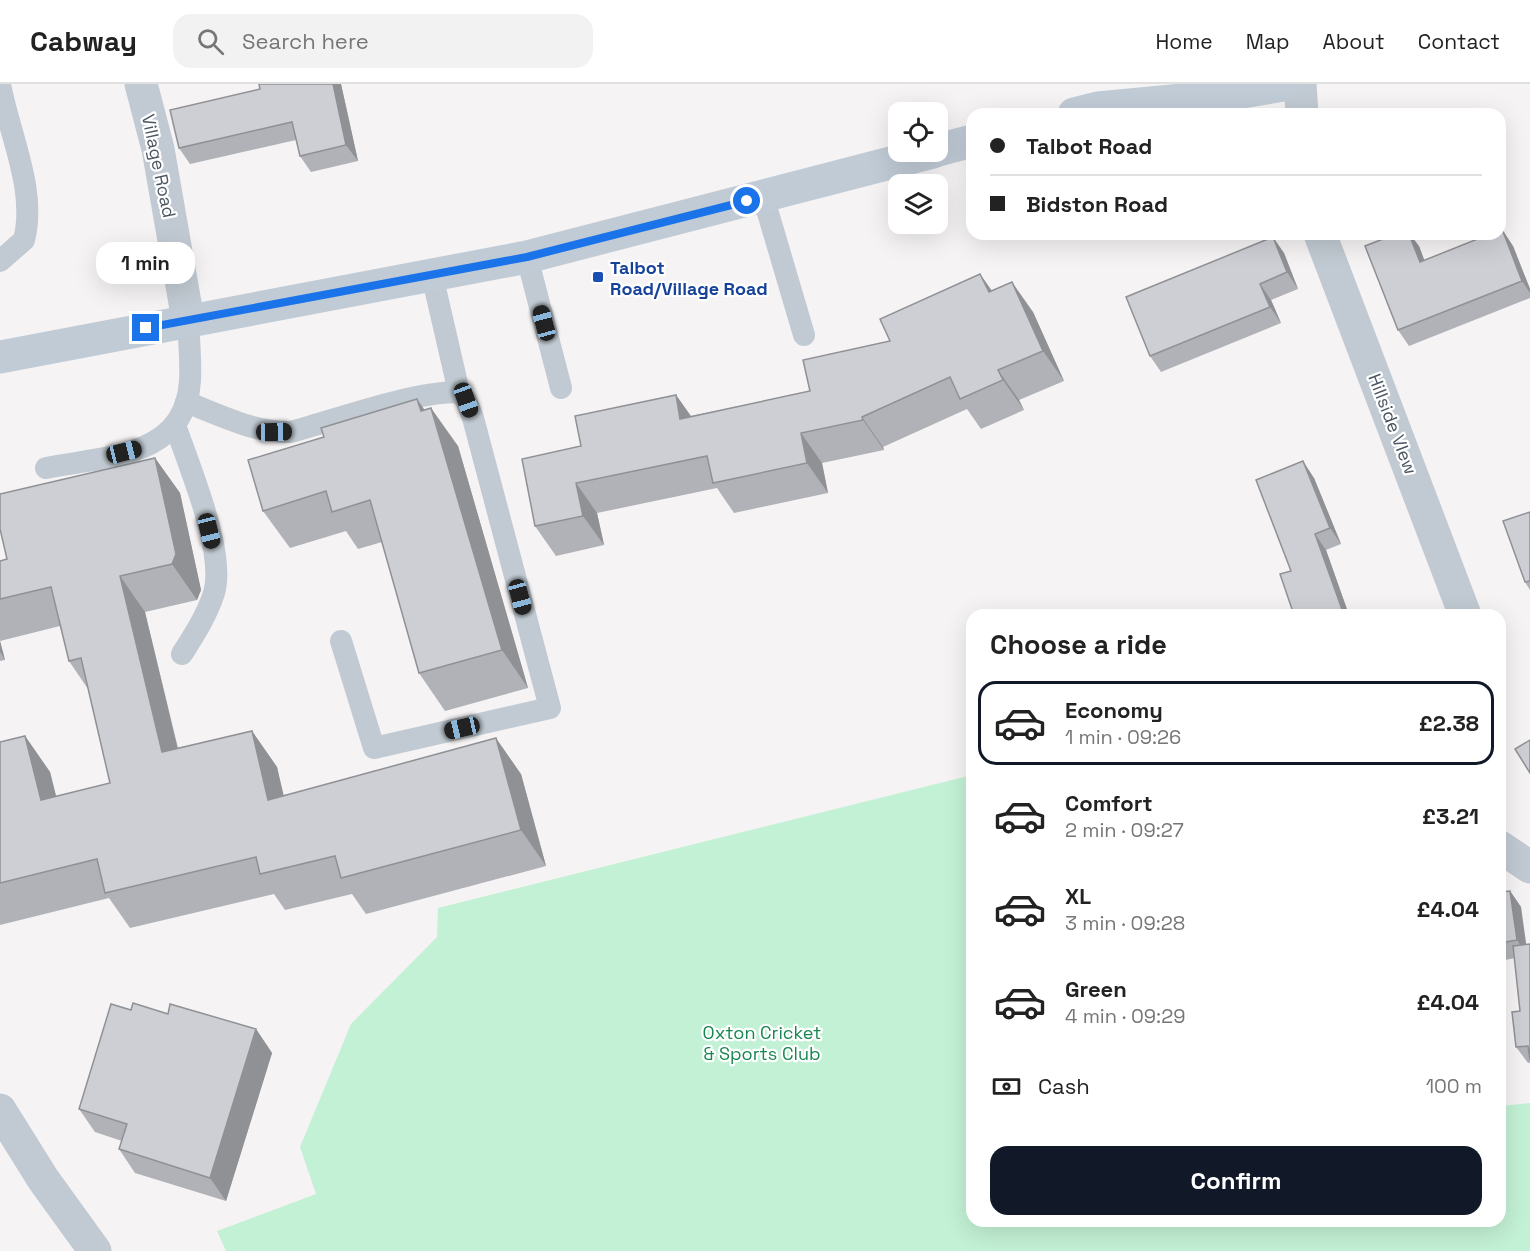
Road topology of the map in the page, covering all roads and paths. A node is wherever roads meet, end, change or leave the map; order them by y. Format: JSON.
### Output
{"nodes":[{"id":1,"x":0,"y":84,"type":"edge"},
{"id":2,"x":141,"y":84,"type":"edge"},
{"id":3,"x":1289,"y":84,"type":"edge"},
{"id":4,"x":1300,"y":84,"type":"edge"},
{"id":5,"x":1098,"y":108,"type":"edge"},
{"id":6,"x":1302,"y":108,"type":"edge"},
{"id":7,"x":966,"y":143,"type":"edge"},
{"id":8,"x":948,"y":147,"type":"edge"},
{"id":9,"x":894,"y":162,"type":"edge"},
{"id":10,"x":763,"y":196,"type":"junction"},
{"id":11,"x":1322,"y":240,"type":"edge"},
{"id":12,"x":527,"y":257,"type":"junction"},
{"id":13,"x":0,"y":261,"type":"edge"},
{"id":14,"x":432,"y":275,"type":"junction"},
{"id":15,"x":188,"y":320,"type":"junction"},
{"id":16,"x":804,"y":335,"type":"dead end"},
{"id":17,"x":0,"y":357,"type":"edge"},
{"id":18,"x":561,"y":388,"type":"dead end"},
{"id":19,"x":459,"y":392,"type":"junction"},
{"id":20,"x":186,"y":402,"type":"junction"},
{"id":21,"x":175,"y":424,"type":"junction"},
{"id":22,"x":46,"y":468,"type":"dead end"},
{"id":23,"x":1463,"y":609,"type":"edge"},
{"id":24,"x":340,"y":641,"type":"dead end"},
{"id":25,"x":182,"y":654,"type":"dead end"},
{"id":26,"x":1506,"y":851,"type":"edge"},
{"id":27,"x":1530,"y":867,"type":"edge"},
{"id":28,"x":0,"y":1110,"type":"edge"},
{"id":29,"x":95,"y":1251,"type":"edge"}],
"edges":[{"from":1,"to":13,"type":"lane"},
{"from":2,"to":15,"type":"street","name":"Village Road"},
{"from":3,"to":5,"type":"main road"},
{"from":4,"to":6,"type":"street"},
{"from":7,"to":8,"type":"main road"},
{"from":9,"to":10,"type":"main road"},
{"from":10,"to":12,"type":"main road"},
{"from":10,"to":16,"type":"lane"},
{"from":11,"to":23,"type":"street","name":"Hillside VIew"},
{"from":12,"to":14,"type":"main road"},
{"from":12,"to":18,"type":"lane"},
{"from":14,"to":15,"type":"main road"},
{"from":14,"to":19,"type":"lane"},
{"from":15,"to":17,"type":"main road"},
{"from":15,"to":20,"type":"lane"},
{"from":19,"to":20,"type":"lane"},
{"from":19,"to":24,"type":"lane"},
{"from":20,"to":21,"type":"lane"},
{"from":21,"to":22,"type":"lane"},
{"from":21,"to":25,"type":"lane"},
{"from":26,"to":27,"type":"street"},
{"from":28,"to":29,"type":"street"}]}
